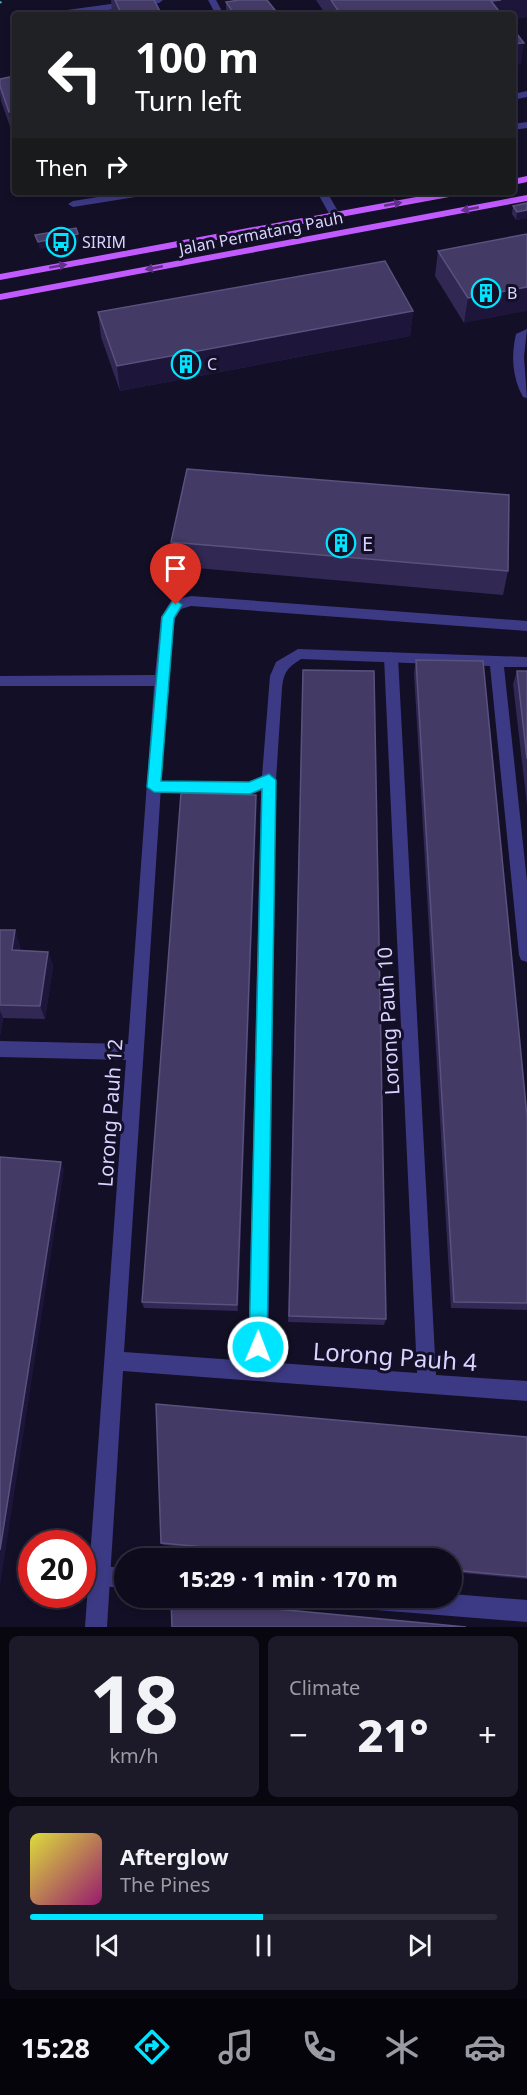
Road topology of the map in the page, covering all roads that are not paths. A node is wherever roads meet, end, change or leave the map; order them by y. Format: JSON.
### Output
{"nodes":[{"id":1,"x":159,"y":0,"type":"edge"},
{"id":2,"x":74,"y":12,"type":"edge"},
{"id":3,"x":129,"y":195,"type":"edge"},
{"id":4,"x":324,"y":195,"type":"edge"},
{"id":5,"x":444,"y":195,"type":"edge"},
{"id":6,"x":527,"y":198,"type":"edge"},
{"id":7,"x":73,"y":204,"type":"dead end"},
{"id":8,"x":335,"y":215,"type":"junction"},
{"id":9,"x":0,"y":277,"type":"edge"},
{"id":10,"x":0,"y":297,"type":"edge"},
{"id":11,"x":527,"y":333,"type":"edge"},
{"id":12,"x":527,"y":394,"type":"edge"},
{"id":13,"x":527,"y":626,"type":"edge"},
{"id":14,"x":391,"y":657,"type":"junction"},
{"id":15,"x":496,"y":661,"type":"junction"},
{"id":16,"x":527,"y":662,"type":"edge"},
{"id":17,"x":161,"y":680,"type":"junction"},
{"id":18,"x":0,"y":681,"type":"edge"},
{"id":19,"x":269,"y":780,"type":"junction"},
{"id":20,"x":154,"y":787,"type":"junction"},
{"id":21,"x":527,"y":955,"type":"edge"},
{"id":22,"x":0,"y":1049,"type":"edge"},
{"id":23,"x":135,"y":1052,"type":"junction"},
{"id":24,"x":116,"y":1360,"type":"junction"},
{"id":25,"x":258,"y":1371,"type":"junction"},
{"id":26,"x":427,"y":1384,"type":"junction"},
{"id":27,"x":527,"y":1391,"type":"edge"},
{"id":28,"x":100,"y":1576,"type":"junction"},
{"id":29,"x":114,"y":1577,"type":"edge"},
{"id":30,"x":462,"y":1606,"type":"edge"},
{"id":31,"x":527,"y":1611,"type":"edge"},
{"id":32,"x":96,"y":1627,"type":"edge"}],
"edges":[{"from":1,"to":2,"type":"street"},
{"from":3,"to":7,"type":"street"},
{"from":4,"to":8,"type":"street"},
{"from":8,"to":5,"type":"main road","name":"Jalan Permatang Pauh","one_way":true},
{"from":6,"to":10,"type":"main road","name":"Jalan Permatang Pauh","one_way":true},
{"from":9,"to":8,"type":"main road","name":"Jalan Permatang Pauh","one_way":true},
{"from":11,"to":12,"type":"street"},
{"from":13,"to":17,"type":"street","name":"Lorong Pauh 12"},
{"from":14,"to":15,"type":"street"},
{"from":14,"to":19,"type":"street"},
{"from":14,"to":26,"type":"street","name":"Lorong Pauh 10"},
{"from":15,"to":16,"type":"street"},
{"from":15,"to":21,"type":"street"},
{"from":17,"to":18,"type":"street"},
{"from":17,"to":20,"type":"street","name":"Lorong Pauh 12"},
{"from":19,"to":20,"type":"street"},
{"from":19,"to":25,"type":"street"},
{"from":20,"to":23,"type":"street","name":"Lorong Pauh 12"},
{"from":22,"to":23,"type":"street"},
{"from":23,"to":24,"type":"street","name":"Lorong Pauh 12"},
{"from":24,"to":25,"type":"street","name":"Lorong Pauh 4"},
{"from":24,"to":28,"type":"street","name":"Lorong Pauh 12"},
{"from":25,"to":26,"type":"street","name":"Lorong Pauh 4"},
{"from":26,"to":27,"type":"street","name":"Lorong Pauh 4"},
{"from":28,"to":29,"type":"street"},
{"from":28,"to":32,"type":"street","name":"Lorong Pauh 12"},
{"from":30,"to":31,"type":"street"}]}
